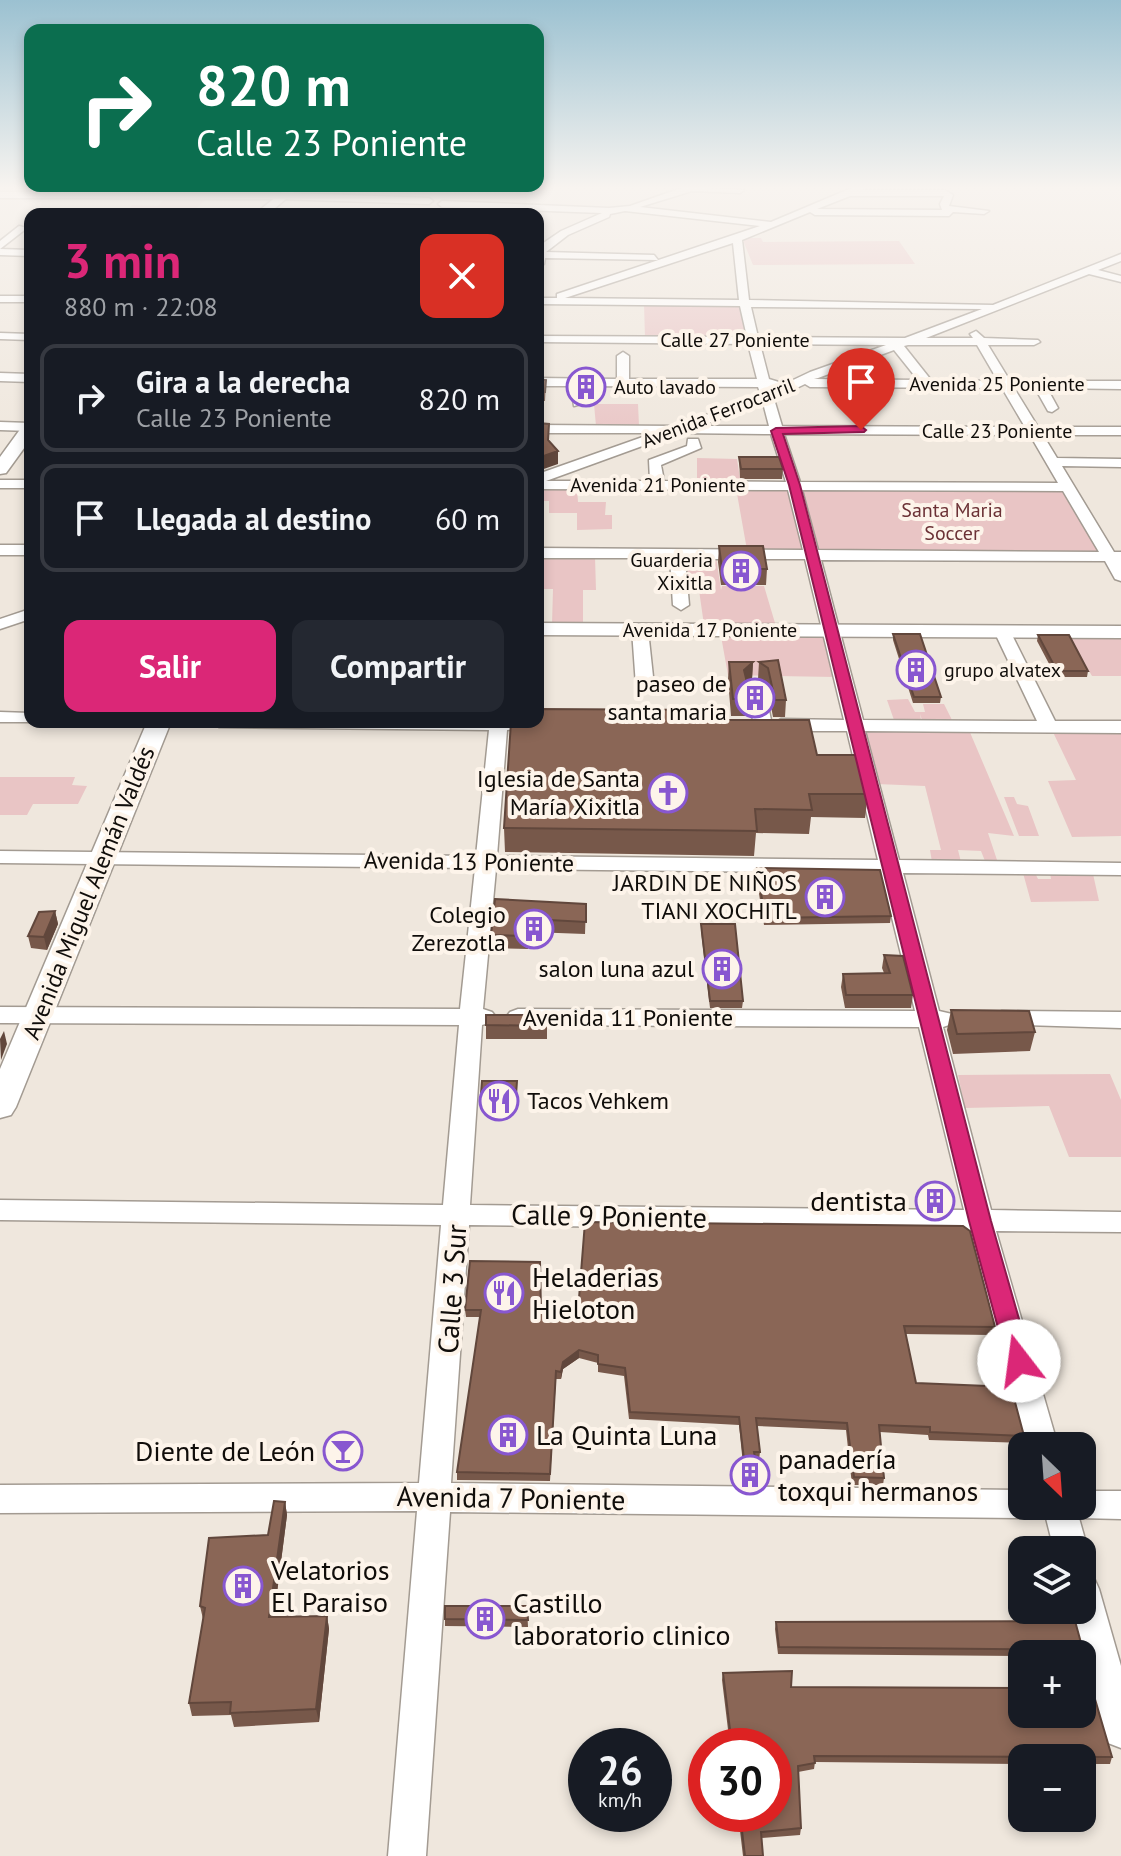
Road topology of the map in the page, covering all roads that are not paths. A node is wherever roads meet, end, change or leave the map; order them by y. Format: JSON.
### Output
{"nodes":[{"id":1,"x":626,"y":274,"type":"edge"},
{"id":2,"x":741,"y":274,"type":"edge"},
{"id":3,"x":1080,"y":274,"type":"edge"},
{"id":4,"x":1098,"y":274,"type":"edge"},
{"id":5,"x":1121,"y":279,"type":"edge"},
{"id":6,"x":9,"y":289,"type":"dead end"},
{"id":7,"x":0,"y":298,"type":"edge"},
{"id":8,"x":24,"y":299,"type":"edge"},
{"id":9,"x":544,"y":300,"type":"edge"},
{"id":10,"x":544,"y":301,"type":"edge"},
{"id":11,"x":598,"y":302,"type":"junction"},
{"id":12,"x":745,"y":303,"type":"junction"},
{"id":13,"x":998,"y":306,"type":"junction"},
{"id":14,"x":820,"y":310,"type":"dead end"},
{"id":15,"x":967,"y":319,"type":"junction"},
{"id":16,"x":5,"y":336,"type":"edge"},
{"id":17,"x":544,"y":339,"type":"edge"},
{"id":18,"x":831,"y":339,"type":"junction"},
{"id":19,"x":597,"y":340,"type":"junction"},
{"id":20,"x":754,"y":340,"type":"junction"},
{"id":21,"x":981,"y":342,"type":"junction"},
{"id":22,"x":1034,"y":342,"type":"dead end"},
{"id":23,"x":899,"y":343,"type":"junction"},
{"id":24,"x":0,"y":348,"type":"edge"},
{"id":25,"x":623,"y":356,"type":"dead end"},
{"id":26,"x":0,"y":377,"type":"edge"},
{"id":27,"x":24,"y":378,"type":"edge"},
{"id":28,"x":544,"y":382,"type":"edge"},
{"id":29,"x":577,"y":382,"type":"junction"},
{"id":30,"x":623,"y":382,"type":"junction"},
{"id":31,"x":797,"y":383,"type":"junction"},
{"id":32,"x":927,"y":383,"type":"junction"},
{"id":33,"x":1003,"y":383,"type":"junction"},
{"id":34,"x":1039,"y":384,"type":"junction"},
{"id":35,"x":1062,"y":384,"type":"junction"},
{"id":36,"x":1121,"y":385,"type":"edge"},
{"id":37,"x":766,"y":390,"type":"junction"},
{"id":38,"x":1075,"y":402,"type":"dead end"},
{"id":39,"x":578,"y":403,"type":"dead end"},
{"id":40,"x":1052,"y":408,"type":"dead end"},
{"id":41,"x":0,"y":426,"type":"edge"},
{"id":42,"x":24,"y":427,"type":"edge"},
{"id":43,"x":544,"y":429,"type":"edge"},
{"id":44,"x":576,"y":429,"type":"junction"},
{"id":45,"x":682,"y":430,"type":"junction"},
{"id":46,"x":776,"y":431,"type":"junction"},
{"id":47,"x":1032,"y":431,"type":"junction"},
{"id":48,"x":1121,"y":431,"type":"edge"},
{"id":49,"x":24,"y":435,"type":"edge"},
{"id":50,"x":693,"y":442,"type":"dead end"},
{"id":51,"x":1052,"y":462,"type":"junction"},
{"id":52,"x":1121,"y":463,"type":"edge"},
{"id":53,"x":579,"y":465,"type":"junction"},
{"id":54,"x":0,"y":469,"type":"edge"},
{"id":55,"x":544,"y":477,"type":"edge"},
{"id":56,"x":0,"y":484,"type":"edge"},
{"id":57,"x":24,"y":484,"type":"edge"},
{"id":58,"x":544,"y":485,"type":"edge"},
{"id":59,"x":658,"y":485,"type":"junction"},
{"id":60,"x":794,"y":485,"type":"junction"},
{"id":61,"x":1066,"y":487,"type":"junction"},
{"id":62,"x":0,"y":550,"type":"edge"},
{"id":63,"x":24,"y":550,"type":"edge"},
{"id":64,"x":544,"y":553,"type":"edge"},
{"id":65,"x":677,"y":554,"type":"junction"},
{"id":66,"x":812,"y":555,"type":"junction"},
{"id":67,"x":1115,"y":557,"type":"edge"},
{"id":68,"x":1121,"y":576,"type":"edge"},
{"id":69,"x":681,"y":605,"type":"dead end"},
{"id":70,"x":24,"y":616,"type":"edge"},
{"id":71,"x":0,"y":625,"type":"edge"},
{"id":72,"x":24,"y":626,"type":"edge"},
{"id":73,"x":544,"y":629,"type":"edge"},
{"id":74,"x":640,"y":630,"type":"junction"},
{"id":75,"x":829,"y":630,"type":"junction"},
{"id":76,"x":1002,"y":631,"type":"junction"},
{"id":77,"x":1121,"y":632,"type":"edge"},
{"id":78,"x":645,"y":686,"type":"dead end"},
{"id":79,"x":755,"y":686,"type":"dead end"},
{"id":80,"x":0,"y":717,"type":"edge"},
{"id":81,"x":24,"y":718,"type":"edge"},
{"id":82,"x":854,"y":726,"type":"junction"},
{"id":83,"x":1049,"y":727,"type":"junction"},
{"id":84,"x":1121,"y":727,"type":"edge"},
{"id":85,"x":157,"y":728,"type":"edge"},
{"id":86,"x":499,"y":728,"type":"edge"},
{"id":87,"x":0,"y":857,"type":"edge"},
{"id":88,"x":105,"y":857,"type":"junction"},
{"id":89,"x":487,"y":863,"type":"junction"},
{"id":90,"x":890,"y":867,"type":"junction"},
{"id":91,"x":1121,"y":869,"type":"edge"},
{"id":92,"x":0,"y":1015,"type":"edge"},
{"id":93,"x":39,"y":1015,"type":"junction"},
{"id":94,"x":471,"y":1017,"type":"junction"},
{"id":95,"x":931,"y":1019,"type":"junction"},
{"id":96,"x":1121,"y":1020,"type":"edge"},
{"id":97,"x":0,"y":1107,"type":"edge"},
{"id":98,"x":0,"y":1210,"type":"edge"},
{"id":99,"x":457,"y":1214,"type":"junction"},
{"id":100,"x":980,"y":1221,"type":"junction"},
{"id":101,"x":1121,"y":1222,"type":"edge"},
{"id":102,"x":1038,"y":1432,"type":"edge"},
{"id":103,"x":435,"y":1497,"type":"junction"},
{"id":104,"x":0,"y":1499,"type":"edge"},
{"id":105,"x":1008,"y":1504,"type":"edge"},
{"id":106,"x":1096,"y":1505,"type":"edge"},
{"id":107,"x":1121,"y":1505,"type":"edge"},
{"id":108,"x":1092,"y":1624,"type":"edge"},
{"id":109,"x":1121,"y":1730,"type":"edge"},
{"id":110,"x":407,"y":1856,"type":"edge"}],
"edges":[{"from":1,"to":9,"type":"street"},
{"from":2,"to":12,"type":"street"},
{"from":3,"to":13,"type":"street","name":"Avenida Ferrocarril"},
{"from":4,"to":5,"type":"street"},
{"from":6,"to":7,"type":"street"},
{"from":7,"to":8,"type":"street"},
{"from":10,"to":11,"type":"street"},
{"from":11,"to":12,"type":"street"},
{"from":11,"to":19,"type":"street"},
{"from":12,"to":13,"type":"street"},
{"from":12,"to":20,"type":"street"},
{"from":13,"to":15,"type":"street","name":"Avenida Ferrocarril"},
{"from":14,"to":18,"type":"street"},
{"from":15,"to":21,"type":"street"},
{"from":15,"to":23,"type":"street","name":"Avenida Ferrocarril"},
{"from":16,"to":24,"type":"street"},
{"from":17,"to":19,"type":"street","name":"Calle 27 Poniente"},
{"from":18,"to":20,"type":"street","name":"Calle 27 Poniente"},
{"from":18,"to":23,"type":"street","name":"Calle 27 Poniente"},
{"from":19,"to":20,"type":"street","name":"Calle 27 Poniente"},
{"from":20,"to":37,"type":"street"},
{"from":21,"to":22,"type":"street","name":"Calle 27 Poniente"},
{"from":21,"to":23,"type":"street","name":"Calle 27 Poniente"},
{"from":21,"to":33,"type":"street"},
{"from":23,"to":31,"type":"street","name":"Avenida Ferrocarril"},
{"from":23,"to":32,"type":"street"},
{"from":25,"to":30,"type":"street"},
{"from":26,"to":27,"type":"street"},
{"from":28,"to":29,"type":"street","name":"Avenida 25 Poniente"},
{"from":29,"to":30,"type":"street","name":"Avenida 25 Poniente"},
{"from":29,"to":39,"type":"street"},
{"from":30,"to":37,"type":"street","name":"Avenida 25 Poniente"},
{"from":31,"to":32,"type":"street","name":"Avenida 25 Poniente"},
{"from":31,"to":37,"type":"street","name":"Avenida 25 Poniente"},
{"from":32,"to":33,"type":"street","name":"Avenida 25 Poniente"},
{"from":33,"to":34,"type":"street","name":"Avenida 25 Poniente"},
{"from":33,"to":47,"type":"street"},
{"from":34,"to":35,"type":"street","name":"Avenida 25 Poniente"},
{"from":34,"to":40,"type":"street"},
{"from":35,"to":36,"type":"street","name":"Avenida 25 Poniente"},
{"from":35,"to":38,"type":"street"},
{"from":37,"to":45,"type":"street","name":"Avenida Ferrocarril"},
{"from":37,"to":46,"type":"street"},
{"from":41,"to":42,"type":"street"},
{"from":43,"to":44,"type":"street","name":"Calle 23 Poniente"},
{"from":44,"to":45,"type":"street","name":"Calle 23 Poniente"},
{"from":44,"to":53,"type":"street"},
{"from":45,"to":46,"type":"street","name":"Calle 23 Poniente"},
{"from":45,"to":53,"type":"street","name":"Avenida Ferrocarril"},
{"from":46,"to":47,"type":"street","name":"Calle 23 Poniente"},
{"from":46,"to":60,"type":"street"},
{"from":47,"to":48,"type":"street","name":"Calle 23 Poniente"},
{"from":47,"to":51,"type":"street"},
{"from":49,"to":54,"type":"main road"},
{"from":50,"to":59,"type":"street"},
{"from":51,"to":52,"type":"street"},
{"from":51,"to":61,"type":"street"},
{"from":53,"to":55,"type":"street","name":"Avenida Ferrocarril"},
{"from":56,"to":57,"type":"street"},
{"from":58,"to":59,"type":"street","name":"Avenida 21 Poniente"},
{"from":59,"to":60,"type":"street","name":"Avenida 21 Poniente"},
{"from":60,"to":61,"type":"street","name":"Avenida 21 Poniente"},
{"from":60,"to":66,"type":"street"},
{"from":61,"to":67,"type":"street"},
{"from":62,"to":63,"type":"street"},
{"from":64,"to":65,"type":"street"},
{"from":65,"to":66,"type":"street"},
{"from":65,"to":69,"type":"street"},
{"from":66,"to":67,"type":"street"},
{"from":66,"to":75,"type":"street"},
{"from":67,"to":68,"type":"street"},
{"from":70,"to":71,"type":"street"},
{"from":71,"to":72,"type":"street"},
{"from":73,"to":74,"type":"main road","name":"Avenida 17 Poniente"},
{"from":74,"to":75,"type":"main road","name":"Avenida 17 Poniente"},
{"from":74,"to":78,"type":"street"},
{"from":75,"to":76,"type":"main road","name":"Avenida 17 Poniente"},
{"from":75,"to":82,"type":"street"},
{"from":76,"to":77,"type":"main road","name":"Avenida 17 Poniente"},
{"from":76,"to":83,"type":"street"},
{"from":79,"to":82,"type":"street"},
{"from":80,"to":81,"type":"street"},
{"from":82,"to":83,"type":"street"},
{"from":82,"to":90,"type":"street"},
{"from":83,"to":84,"type":"street"},
{"from":85,"to":88,"type":"main road","name":"Avenida Miguel Alemán Valdés"},
{"from":86,"to":89,"type":"street","name":"Calle 3 Sur"},
{"from":87,"to":88,"type":"street","name":"Avenida 13 Poniente"},
{"from":88,"to":89,"type":"street","name":"Avenida 13 Poniente"},
{"from":88,"to":93,"type":"main road","name":"Avenida Miguel Alemán Valdés"},
{"from":89,"to":90,"type":"street","name":"Avenida 13 Poniente"},
{"from":89,"to":94,"type":"street","name":"Calle 3 Sur"},
{"from":90,"to":91,"type":"street","name":"Avenida 13 Poniente"},
{"from":90,"to":95,"type":"street"},
{"from":92,"to":93,"type":"street","name":"Avenida 11 Poniente"},
{"from":93,"to":94,"type":"street","name":"Avenida 11 Poniente"},
{"from":93,"to":97,"type":"main road","name":"Avenida Miguel Alemán Valdés"},
{"from":94,"to":95,"type":"street","name":"Avenida 11 Poniente"},
{"from":94,"to":99,"type":"street","name":"Calle 3 Sur"},
{"from":95,"to":96,"type":"street","name":"Avenida 11 Poniente"},
{"from":95,"to":100,"type":"street"},
{"from":98,"to":99,"type":"street","name":"Calle 9 Poniente"},
{"from":99,"to":100,"type":"street","name":"Calle 9 Poniente"},
{"from":99,"to":103,"type":"street","name":"Calle 3 Sur"},
{"from":100,"to":101,"type":"street","name":"Calle 9 Poniente"},
{"from":100,"to":102,"type":"street"},
{"from":103,"to":104,"type":"street","name":"Avenida 7 Poniente"},
{"from":103,"to":105,"type":"street","name":"Avenida 7 Poniente"},
{"from":103,"to":110,"type":"street","name":"Calle 3 Sur"},
{"from":106,"to":107,"type":"street"},
{"from":108,"to":109,"type":"street"}]}
